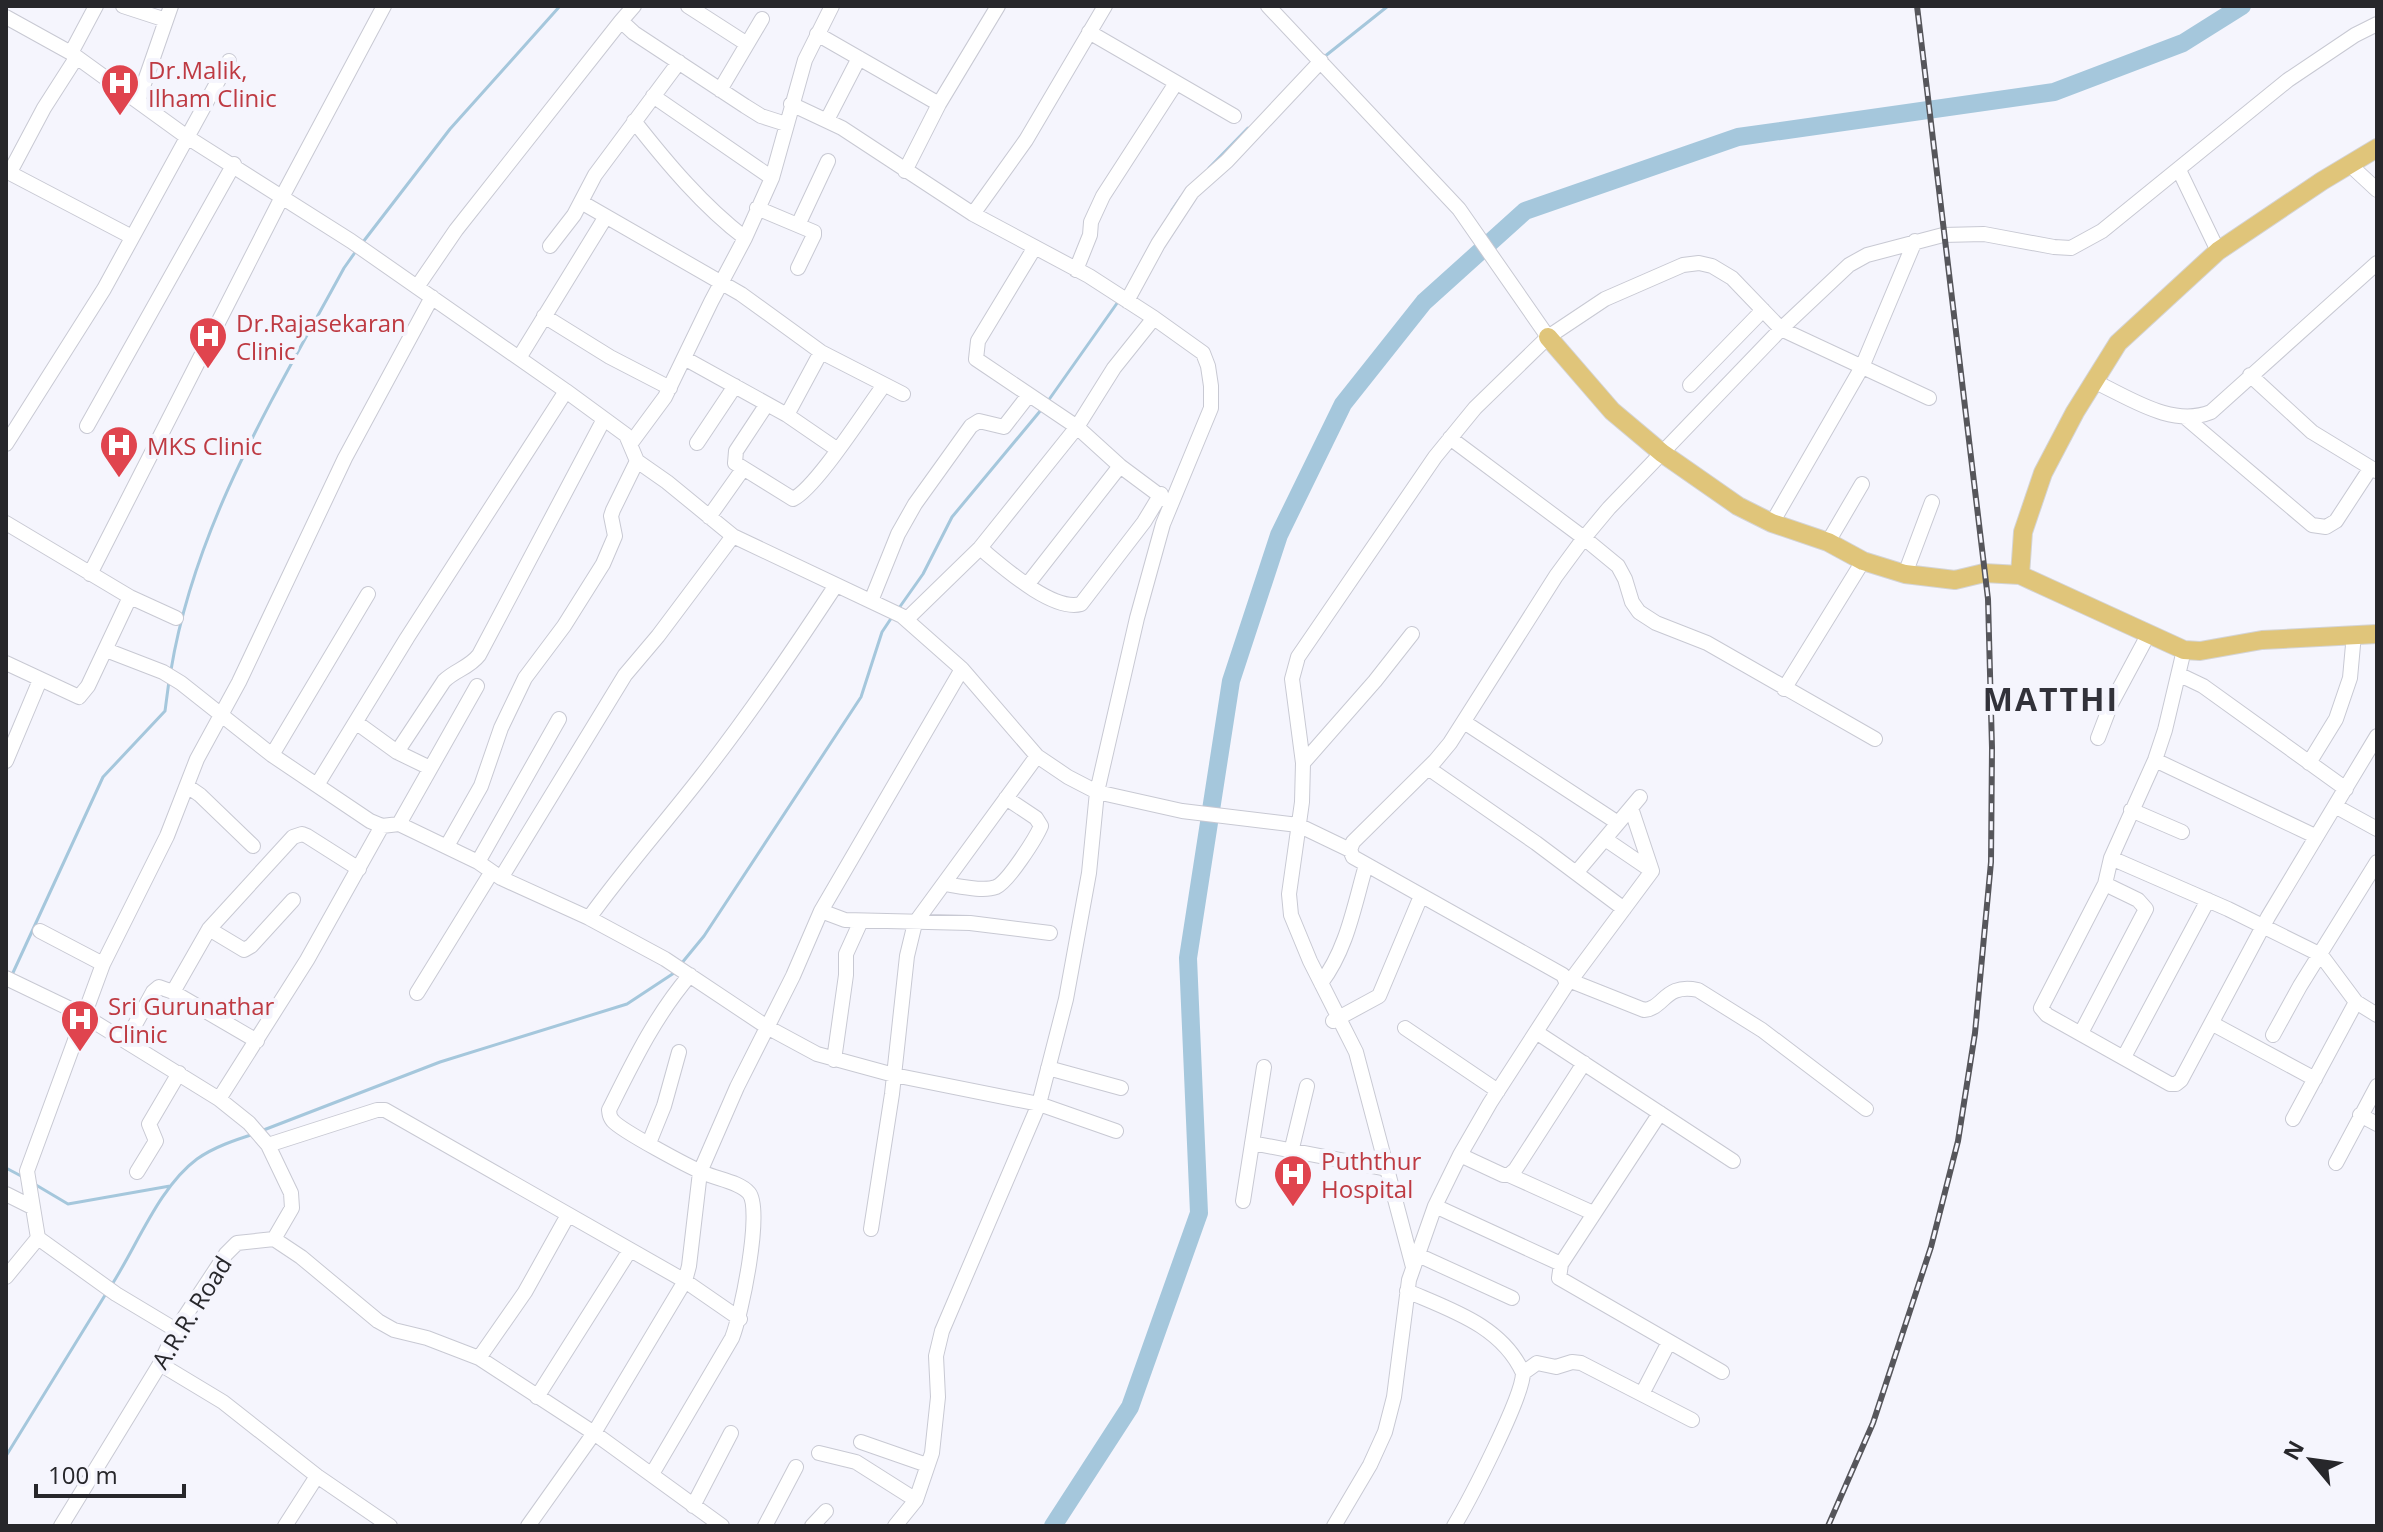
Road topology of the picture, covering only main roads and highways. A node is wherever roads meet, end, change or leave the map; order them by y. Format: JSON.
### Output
{"nodes":[{"id":1,"x":2377,"y":148,"type":"edge"},
{"id":2,"x":1548,"y":337,"type":"road end"},
{"id":3,"x":2020,"y":575,"type":"junction"},
{"id":4,"x":2377,"y":634,"type":"edge"}],
"edges":[{"from":1,"to":3,"type":"main road"},
{"from":2,"to":3,"type":"main road"},
{"from":3,"to":4,"type":"main road"}]}
